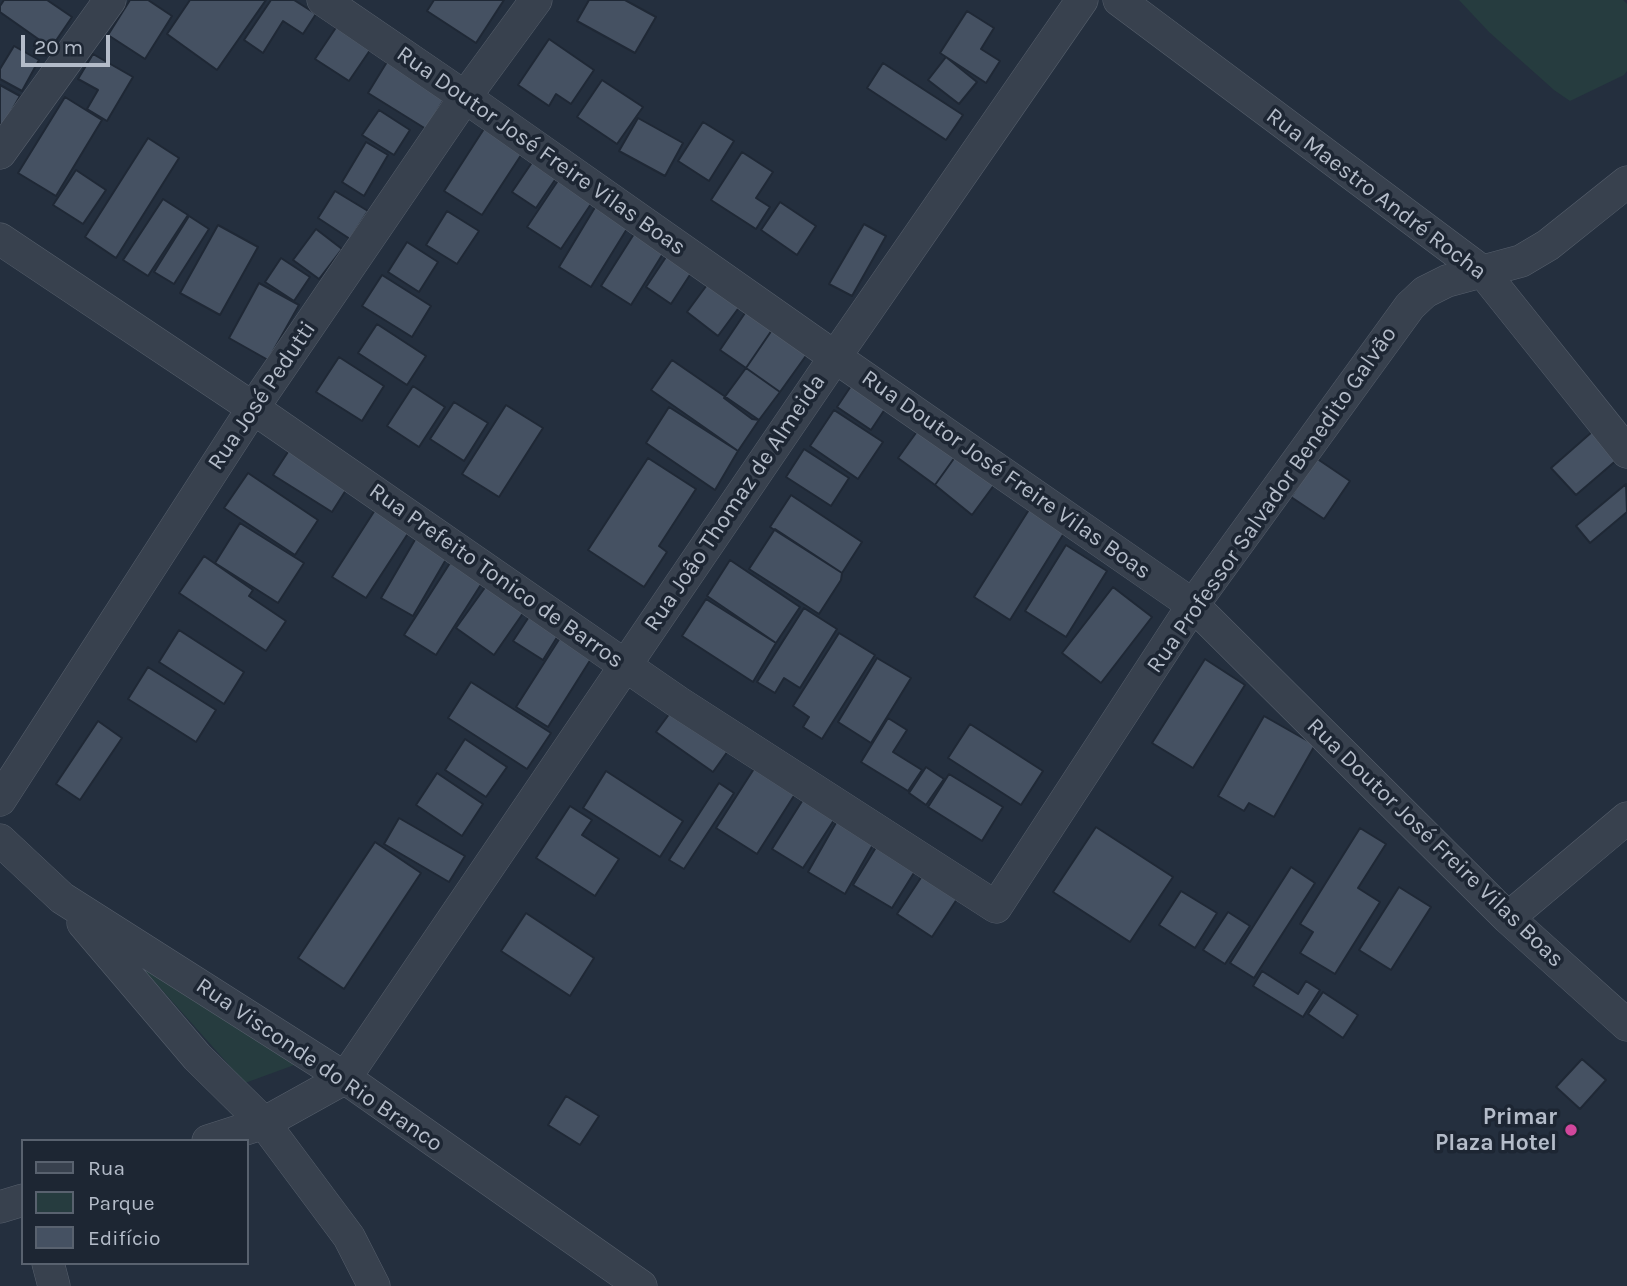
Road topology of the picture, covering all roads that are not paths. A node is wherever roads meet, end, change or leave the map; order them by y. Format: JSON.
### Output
{"nodes":[{"id":1,"x":110,"y":0,"type":"edge"},
{"id":2,"x":323,"y":0,"type":"edge"},
{"id":3,"x":536,"y":0,"type":"edge"},
{"id":4,"x":1082,"y":0,"type":"edge"},
{"id":5,"x":1119,"y":0,"type":"edge"},
{"id":6,"x":465,"y":97,"type":"junction"},
{"id":7,"x":0,"y":153,"type":"edge"},
{"id":8,"x":1627,"y":182,"type":"edge"},
{"id":9,"x":0,"y":239,"type":"edge"},
{"id":10,"x":1483,"y":272,"type":"junction"},
{"id":11,"x":835,"y":357,"type":"junction"},
{"id":12,"x":253,"y":408,"type":"junction"},
{"id":13,"x":1627,"y":452,"type":"edge"},
{"id":14,"x":1193,"y":605,"type":"junction"},
{"id":15,"x":625,"y":665,"type":"junction"},
{"id":16,"x":0,"y":800,"type":"edge"},
{"id":17,"x":1627,"y":818,"type":"edge"},
{"id":18,"x":0,"y":840,"type":"edge"},
{"id":19,"x":62,"y":898,"type":"junction"},
{"id":20,"x":996,"y":907,"type":"joint"},
{"id":21,"x":1508,"y":918,"type":"junction"},
{"id":22,"x":1627,"y":1025,"type":"edge"},
{"id":23,"x":345,"y":1078,"type":"junction"},
{"id":24,"x":264,"y":1123,"type":"junction"},
{"id":25,"x":214,"y":1139,"type":"edge"},
{"id":26,"x":21,"y":1201,"type":"edge"},
{"id":27,"x":0,"y":1207,"type":"edge"},
{"id":28,"x":49,"y":1265,"type":"edge"},
{"id":29,"x":54,"y":1286,"type":"edge"},
{"id":30,"x":374,"y":1286,"type":"edge"},
{"id":31,"x":642,"y":1286,"type":"edge"}],
"edges":[{"from":1,"to":7,"type":"street"},
{"from":2,"to":6,"type":"street","name":"Rua Doutor José Freire Vilas Boas"},
{"from":3,"to":6,"type":"street","name":"Rua José Pedutti"},
{"from":4,"to":11,"type":"street","name":"Rua João Thomaz de Almeida"},
{"from":5,"to":10,"type":"street","name":"Rua Maestro André Rocha"},
{"from":6,"to":11,"type":"street","name":"Rua Doutor José Freire Vilas Boas"},
{"from":6,"to":12,"type":"street","name":"Rua José Pedutti"},
{"from":8,"to":10,"type":"street","name":"Rua Professor Salvador Benedito Galvão"},
{"from":9,"to":12,"type":"street","name":"Rua Prefeito Tonico de Barros"},
{"from":10,"to":13,"type":"street","name":"Rua Maestro André Rocha"},
{"from":10,"to":14,"type":"street","name":"Rua Professor Salvador Benedito Galvão"},
{"from":11,"to":14,"type":"street","name":"Rua Doutor José Freire Vilas Boas"},
{"from":11,"to":15,"type":"street","name":"Rua João Thomaz de Almeida"},
{"from":12,"to":15,"type":"street","name":"Rua Prefeito Tonico de Barros"},
{"from":12,"to":16,"type":"street","name":"Rua José Pedutti"},
{"from":14,"to":20,"type":"street","name":"Rua Professor Salvador Benedito Galvão"},
{"from":14,"to":21,"type":"street","name":"Rua Doutor José Freire Vilas Boas"},
{"from":15,"to":20,"type":"street","name":"Rua Prefeito Tonico de Barros"},
{"from":15,"to":23,"type":"street","name":"Rua João Thomaz de Almeida"},
{"from":17,"to":21,"type":"street"},
{"from":18,"to":19,"type":"street","name":"Rua Visconde do Rio Branco"},
{"from":19,"to":23,"type":"street","name":"Rua Visconde do Rio Branco"},
{"from":19,"to":24,"type":"street"},
{"from":21,"to":22,"type":"street","name":"Rua Doutor José Freire Vilas Boas"},
{"from":23,"to":24,"type":"street"},
{"from":23,"to":31,"type":"street","name":"Rua Visconde do Rio Branco"},
{"from":24,"to":25,"type":"street"},
{"from":24,"to":30,"type":"street"},
{"from":26,"to":27,"type":"street"},
{"from":28,"to":29,"type":"street"}]}
